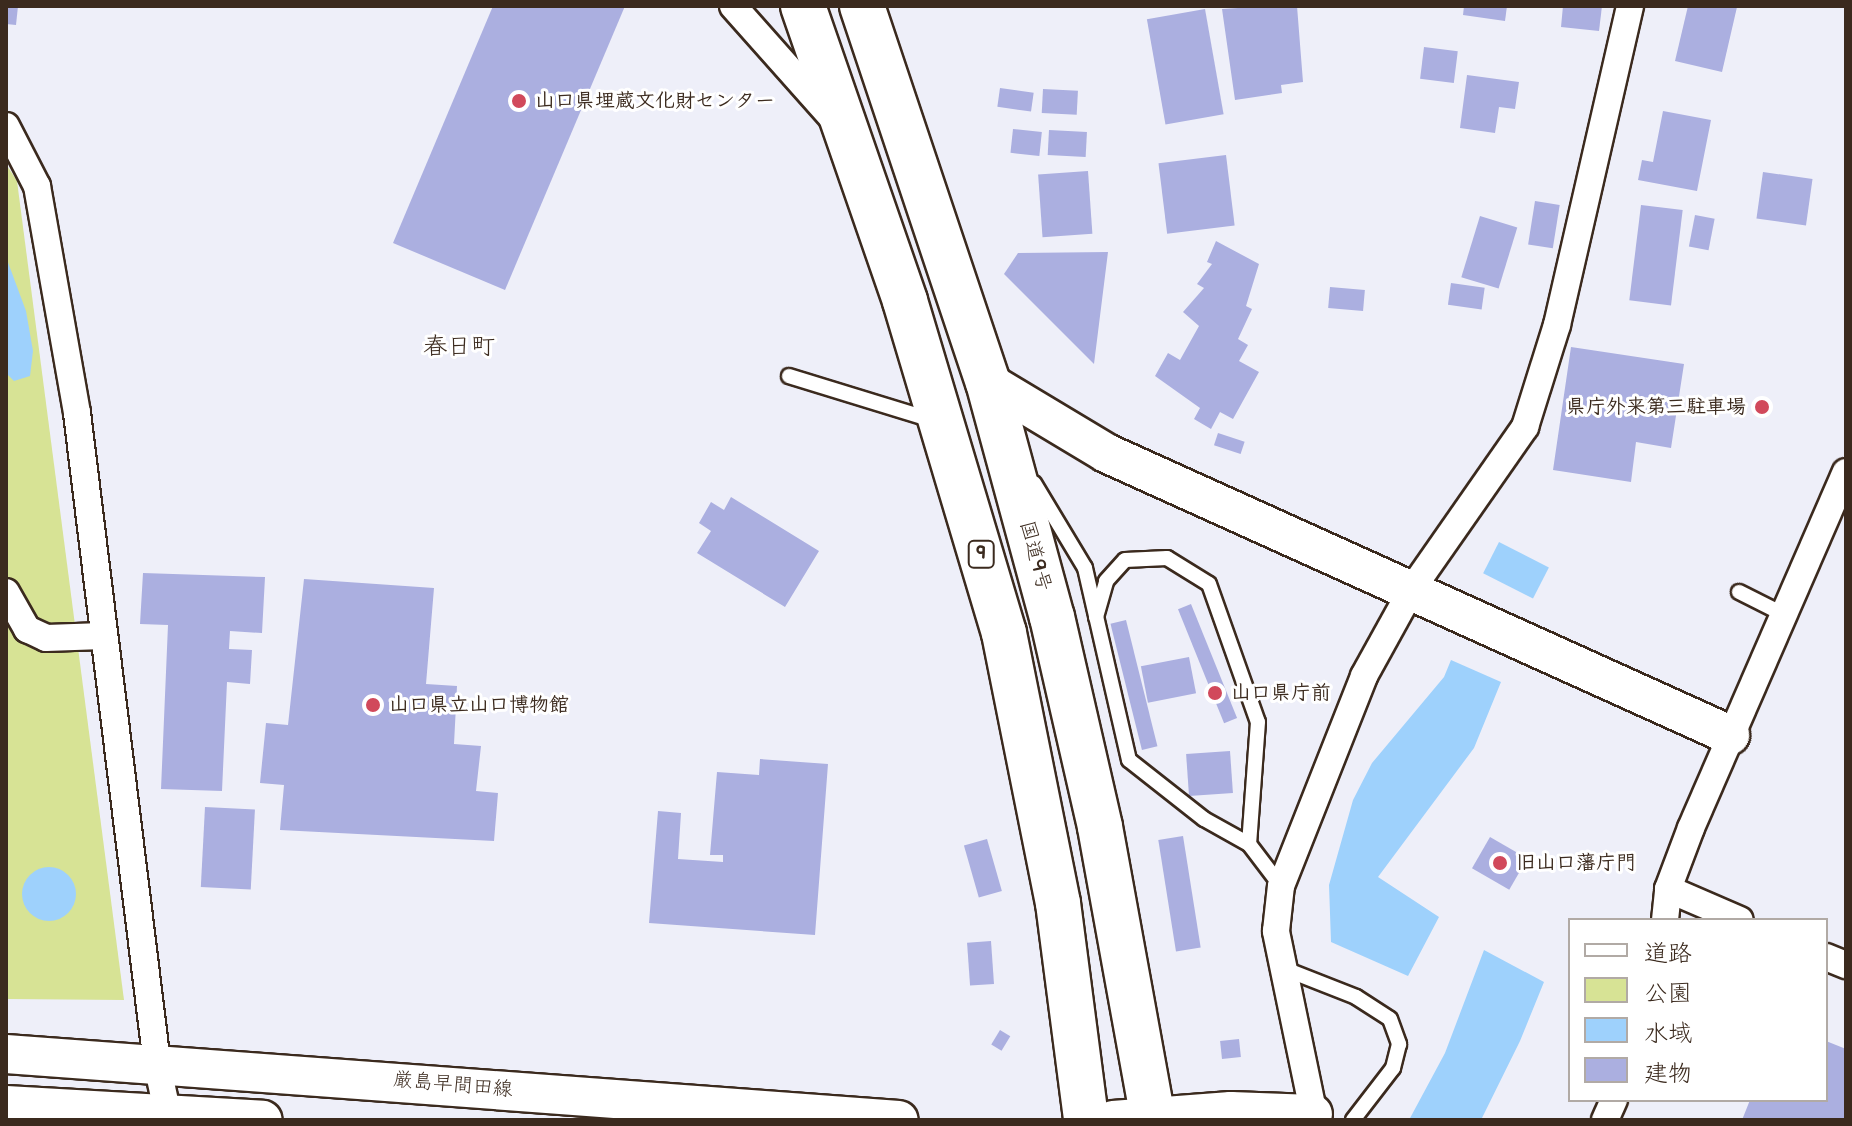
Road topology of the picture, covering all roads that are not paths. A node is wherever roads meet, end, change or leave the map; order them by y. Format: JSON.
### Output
{"nodes":[{"id":1,"x":733,"y":6,"type":"edge"},
{"id":2,"x":803,"y":6,"type":"edge"},
{"id":3,"x":862,"y":6,"type":"edge"},
{"id":4,"x":1630,"y":6,"type":"edge"},
{"id":5,"x":6,"y":126,"type":"edge"},
{"id":6,"x":844,"y":130,"type":"junction"},
{"id":7,"x":789,"y":376,"type":"dead end"},
{"id":8,"x":988,"y":382,"type":"junction"},
{"id":9,"x":943,"y":423,"type":"junction"},
{"id":10,"x":1009,"y":457,"type":"junction"},
{"id":11,"x":1846,"y":472,"type":"edge"},
{"id":12,"x":1412,"y":589,"type":"junction"},
{"id":13,"x":6,"y":592,"type":"edge"},
{"id":14,"x":1739,"y":592,"type":"dead end"},
{"id":15,"x":1785,"y":615,"type":"junction"},
{"id":16,"x":1095,"y":622,"type":"junction"},
{"id":17,"x":103,"y":636,"type":"junction"},
{"id":18,"x":1730,"y":735,"type":"junction"},
{"id":19,"x":1249,"y":844,"type":"junction"},
{"id":20,"x":1281,"y":886,"type":"junction"},
{"id":21,"x":1668,"y":889,"type":"junction"},
{"id":22,"x":1665,"y":918,"type":"edge"},
{"id":23,"x":1735,"y":918,"type":"edge"},
{"id":24,"x":1285,"y":969,"type":"junction"},
{"id":25,"x":6,"y":1054,"type":"edge"},
{"id":26,"x":157,"y":1064,"type":"junction"},
{"id":27,"x":6,"y":1105,"type":"edge"},
{"id":28,"x":169,"y":1116,"type":"edge"},
{"id":29,"x":1312,"y":1118,"type":"edge"},
{"id":30,"x":1140,"y":1119,"type":"edge"},
{"id":31,"x":263,"y":1120,"type":"edge"},
{"id":32,"x":899,"y":1120,"type":"edge"},
{"id":33,"x":1086,"y":1120,"type":"edge"},
{"id":34,"x":1353,"y":1120,"type":"edge"}],
"edges":[{"from":1,"to":6,"type":"street"},
{"from":2,"to":6,"type":"highway","number":"9"},
{"from":3,"to":8,"type":"highway","name":"国道9号"},
{"from":4,"to":12,"type":"street"},
{"from":5,"to":17,"type":"street"},
{"from":6,"to":9,"type":"highway","number":"9"},
{"from":7,"to":9,"type":"lane"},
{"from":8,"to":10,"type":"highway","name":"国道9号"},
{"from":8,"to":12,"type":"main road"},
{"from":9,"to":33,"type":"highway","number":"9"},
{"from":10,"to":16,"type":"lane"},
{"from":10,"to":30,"type":"highway","name":"国道9号"},
{"from":11,"to":15,"type":"street"},
{"from":12,"to":18,"type":"main road"},
{"from":12,"to":20,"type":"street"},
{"from":13,"to":17,"type":"street"},
{"from":14,"to":15,"type":"lane"},
{"from":15,"to":18,"type":"street"},
{"from":16,"to":19,"type":"lane"},
{"from":16,"to":19,"type":"lane"},
{"from":17,"to":26,"type":"street"},
{"from":18,"to":21,"type":"street"},
{"from":19,"to":20,"type":"lane"},
{"from":20,"to":24,"type":"street"},
{"from":21,"to":22,"type":"street"},
{"from":21,"to":23,"type":"street"},
{"from":24,"to":29,"type":"street"},
{"from":24,"to":34,"type":"lane"},
{"from":25,"to":26,"type":"main road","name":"厳島早間田線"},
{"from":26,"to":28,"type":"street"},
{"from":26,"to":32,"type":"main road","name":"厳島早間田線"},
{"from":27,"to":28,"type":"main road"},
{"from":28,"to":31,"type":"main road"},
{"from":29,"to":30,"type":"main road"}]}
